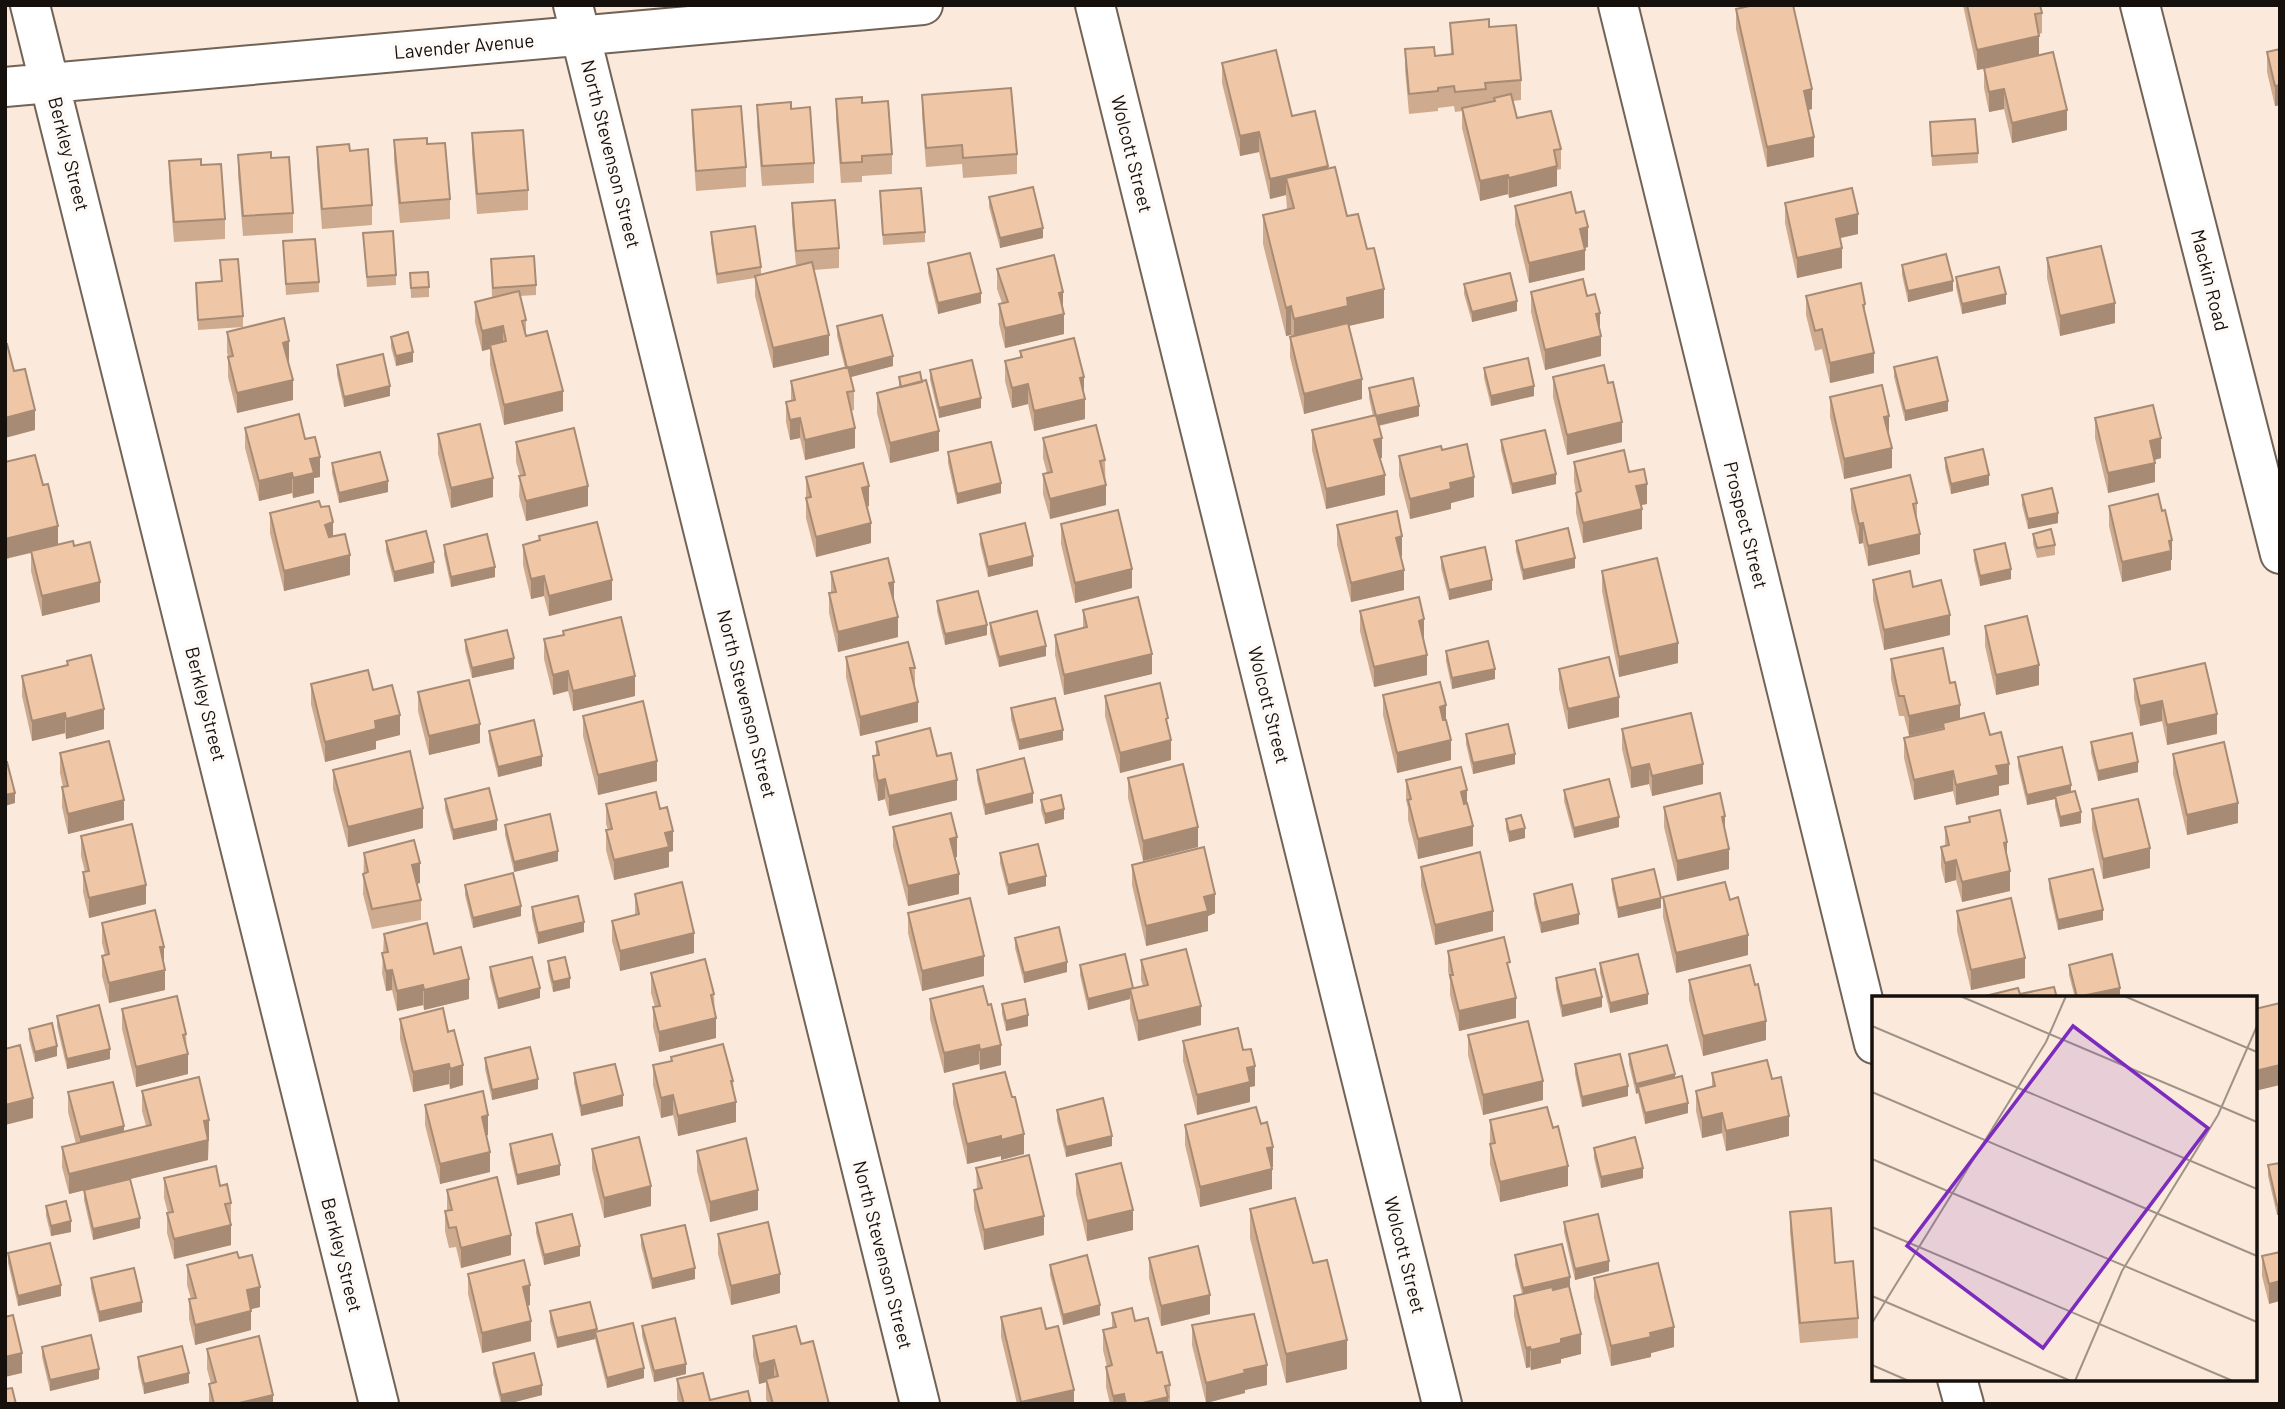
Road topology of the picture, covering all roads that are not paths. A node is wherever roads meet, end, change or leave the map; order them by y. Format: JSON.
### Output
{"nodes":[{"id":1,"x":30,"y":5,"type":"edge"},
{"id":2,"x":923,"y":5,"type":"edge"},
{"id":3,"x":1096,"y":5,"type":"edge"},
{"id":4,"x":1618,"y":5,"type":"edge"},
{"id":5,"x":2140,"y":5,"type":"edge"},
{"id":6,"x":577,"y":21,"type":"edge"},
{"id":7,"x":51,"y":83,"type":"junction"},
{"id":8,"x":5,"y":88,"type":"edge"},
{"id":9,"x":2280,"y":554,"type":"edge"},
{"id":10,"x":1872,"y":1036,"type":"edge"},
{"id":11,"x":1958,"y":1381,"type":"edge"},
{"id":12,"x":379,"y":1404,"type":"edge"},
{"id":13,"x":920,"y":1404,"type":"edge"},
{"id":14,"x":1442,"y":1404,"type":"edge"},
{"id":15,"x":1964,"y":1404,"type":"edge"}],
"edges":[{"from":1,"to":7,"type":"street","name":"Berkley Street"},
{"from":2,"to":6,"type":"street","name":"Lavender Avenue"},
{"from":3,"to":14,"type":"street","name":"Wolcott Street"},
{"from":4,"to":10,"type":"street","name":"Prospect Street"},
{"from":5,"to":9,"type":"street","name":"Mackin Road"},
{"from":6,"to":7,"type":"street","name":"Lavender Avenue"},
{"from":6,"to":13,"type":"street","name":"North Stevenson Street"},
{"from":7,"to":8,"type":"street","name":"Lavender Avenue"},
{"from":7,"to":12,"type":"street","name":"Berkley Street"},
{"from":11,"to":15,"type":"street"}]}
